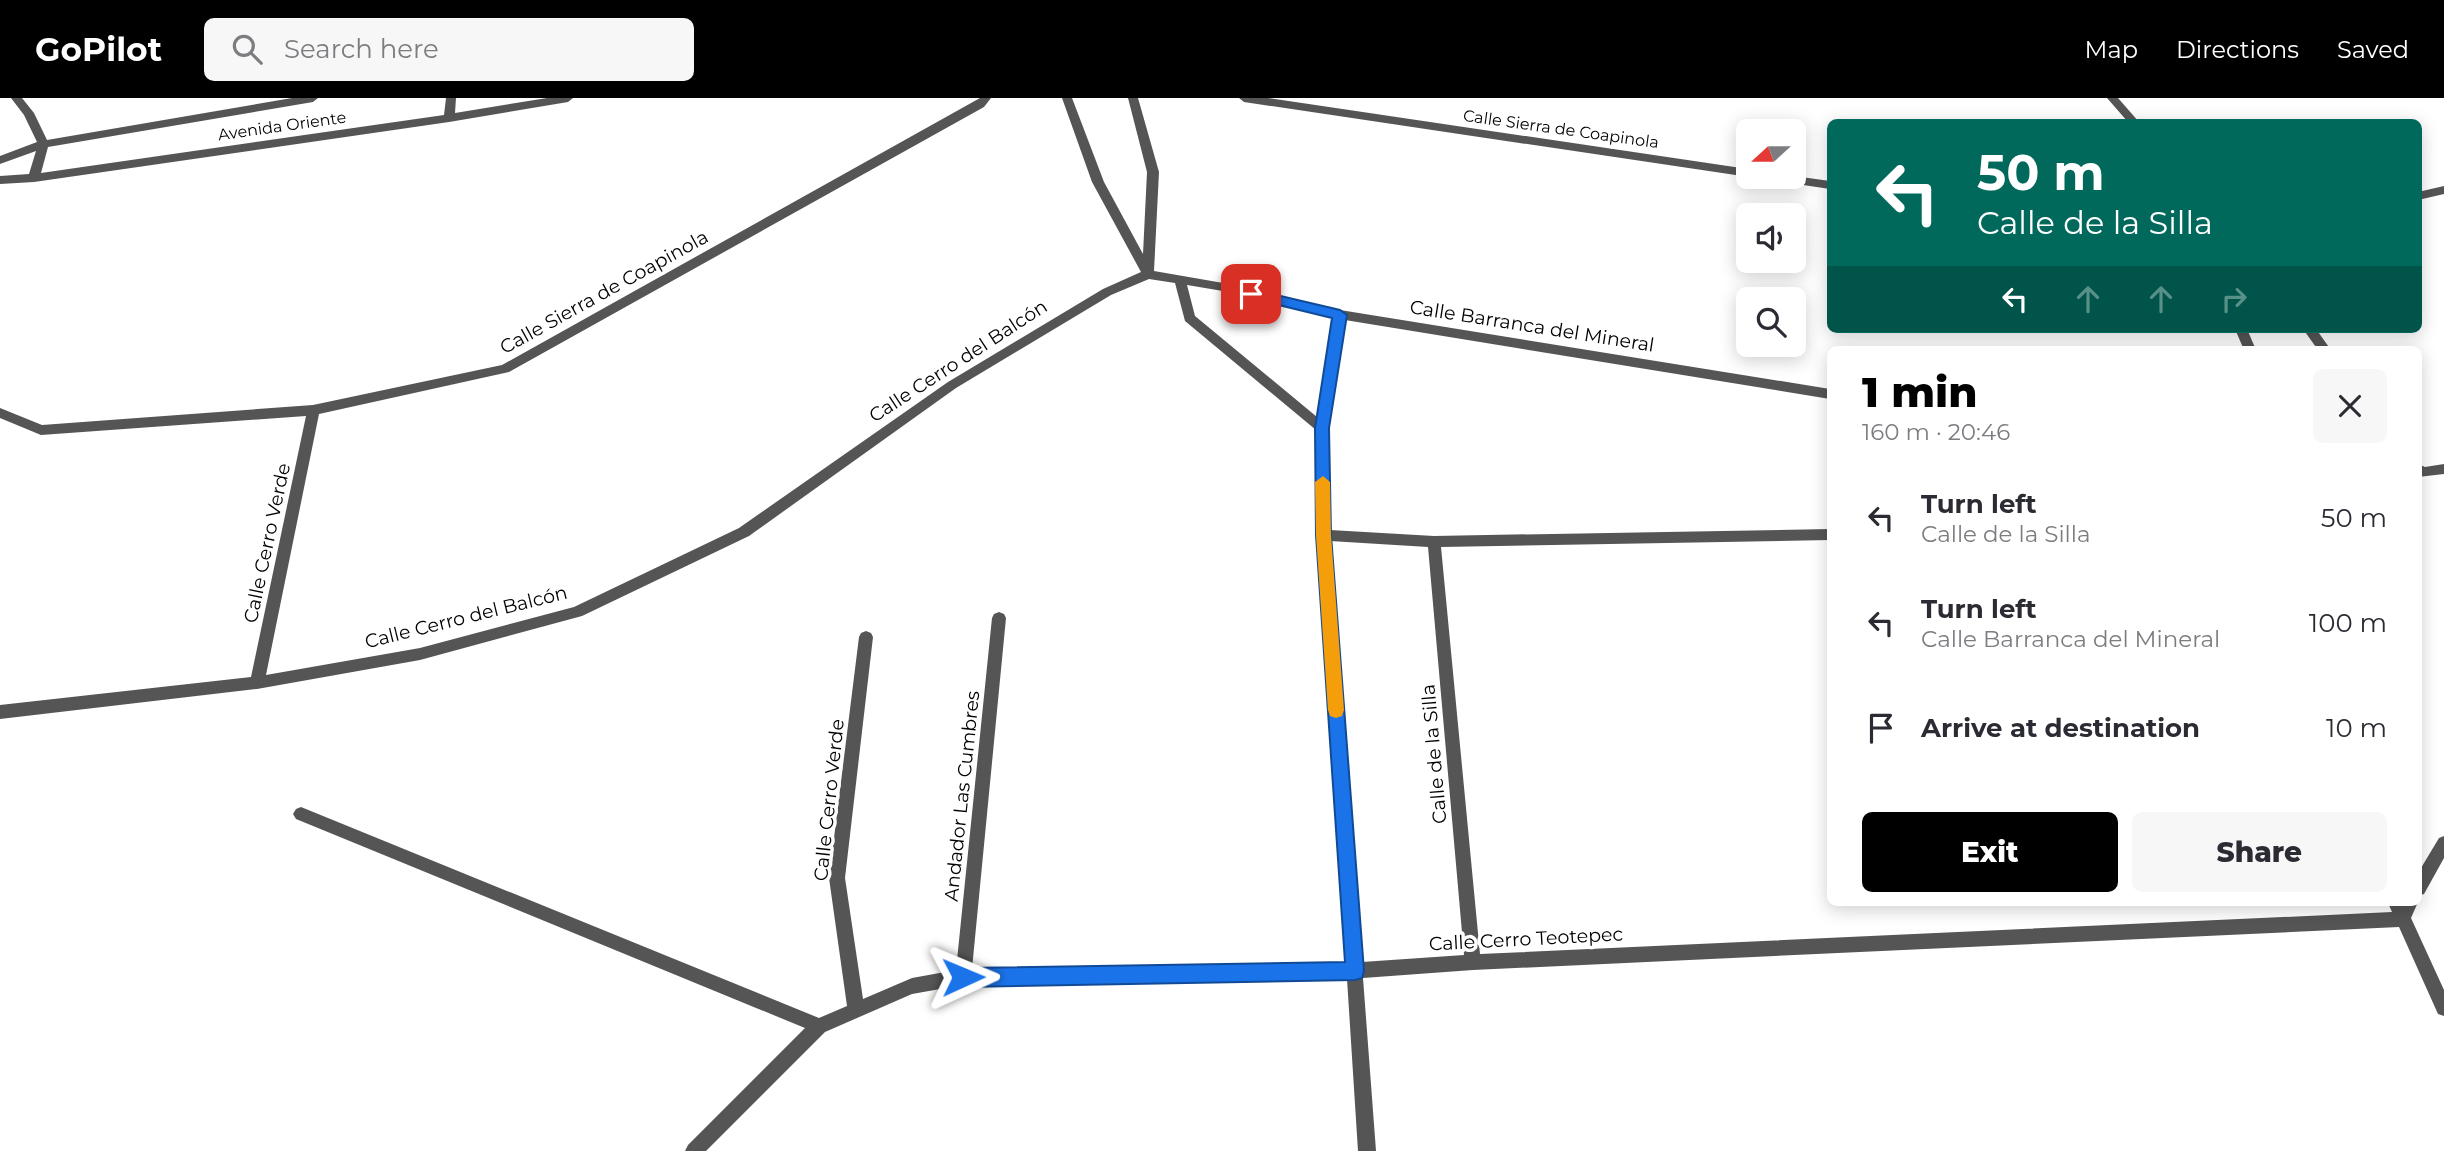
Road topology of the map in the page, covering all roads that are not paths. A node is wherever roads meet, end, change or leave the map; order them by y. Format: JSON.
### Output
{"nodes":[{"id":1,"x":16,"y":98,"type":"edge"},
{"id":2,"x":313,"y":98,"type":"edge"},
{"id":3,"x":451,"y":98,"type":"edge"},
{"id":4,"x":568,"y":98,"type":"edge"},
{"id":5,"x":986,"y":98,"type":"edge"},
{"id":6,"x":1067,"y":98,"type":"edge"},
{"id":7,"x":1133,"y":98,"type":"edge"},
{"id":8,"x":1244,"y":98,"type":"edge"},
{"id":9,"x":2112,"y":98,"type":"edge"},
{"id":10,"x":449,"y":118,"type":"junction"},
{"id":11,"x":2131,"y":119,"type":"edge"},
{"id":12,"x":43,"y":144,"type":"junction"},
{"id":13,"x":0,"y":160,"type":"edge"},
{"id":14,"x":1736,"y":171,"type":"edge"},
{"id":15,"x":34,"y":178,"type":"junction"},
{"id":16,"x":0,"y":180,"type":"edge"},
{"id":17,"x":1806,"y":181,"type":"edge"},
{"id":18,"x":1827,"y":185,"type":"edge"},
{"id":19,"x":2444,"y":190,"type":"edge"},
{"id":20,"x":2422,"y":195,"type":"edge"},
{"id":21,"x":1148,"y":274,"type":"junction"},
{"id":22,"x":1180,"y":279,"type":"junction"},
{"id":23,"x":1340,"y":315,"type":"junction"},
{"id":24,"x":1827,"y":394,"type":"edge"},
{"id":25,"x":313,"y":410,"type":"junction"},
{"id":26,"x":0,"y":413,"type":"edge"},
{"id":27,"x":1322,"y":428,"type":"junction"},
{"id":28,"x":2444,"y":469,"type":"edge"},
{"id":29,"x":2422,"y":471,"type":"edge"},
{"id":30,"x":1827,"y":534,"type":"edge"},
{"id":31,"x":1323,"y":535,"type":"junction"},
{"id":32,"x":1434,"y":542,"type":"junction"},
{"id":33,"x":999,"y":618,"type":"dead end"},
{"id":34,"x":866,"y":637,"type":"dead end"},
{"id":35,"x":257,"y":683,"type":"junction"},
{"id":36,"x":0,"y":712,"type":"edge"},
{"id":37,"x":301,"y":814,"type":"dead end"},
{"id":38,"x":2444,"y":843,"type":"edge"},
{"id":39,"x":2422,"y":882,"type":"edge"},
{"id":40,"x":2399,"y":911,"type":"edge"},
{"id":41,"x":1473,"y":962,"type":"junction"},
{"id":42,"x":1355,"y":971,"type":"junction"},
{"id":43,"x":963,"y":977,"type":"junction"},
{"id":44,"x":2444,"y":1008,"type":"edge"},
{"id":45,"x":856,"y":1009,"type":"junction"},
{"id":46,"x":819,"y":1026,"type":"junction"},
{"id":47,"x":694,"y":1151,"type":"edge"},
{"id":48,"x":1367,"y":1151,"type":"edge"}],
"edges":[{"from":1,"to":12,"type":"street"},
{"from":2,"to":12,"type":"street","name":"Avenida Oriente"},
{"from":3,"to":10,"type":"street"},
{"from":4,"to":10,"type":"street","name":"Avenida Oriente"},
{"from":5,"to":25,"type":"street","name":"Calle Sierra de Coapinola"},
{"from":6,"to":21,"type":"street"},
{"from":7,"to":21,"type":"street"},
{"from":8,"to":14,"type":"street","name":"Calle Sierra de Coapinola"},
{"from":9,"to":11,"type":"street"},
{"from":10,"to":15,"type":"street","name":"Avenida Oriente"},
{"from":12,"to":13,"type":"street","name":"Avenida Oriente"},
{"from":12,"to":15,"type":"street"},
{"from":15,"to":16,"type":"street","name":"Avenida Oriente"},
{"from":17,"to":18,"type":"street"},
{"from":19,"to":20,"type":"street"},
{"from":21,"to":22,"type":"street"},
{"from":21,"to":35,"type":"street","name":"Calle Cerro del Balcón"},
{"from":22,"to":23,"type":"street","name":"Calle Barranca del Mineral"},
{"from":22,"to":27,"type":"street"},
{"from":23,"to":24,"type":"street","name":"Calle Barranca del Mineral"},
{"from":23,"to":27,"type":"street"},
{"from":25,"to":26,"type":"street","name":"Calle Sierra de Coapinola"},
{"from":25,"to":35,"type":"street","name":"Calle Cerro Verde"},
{"from":27,"to":31,"type":"street"},
{"from":28,"to":29,"type":"street"},
{"from":30,"to":32,"type":"street"},
{"from":31,"to":32,"type":"street"},
{"from":31,"to":42,"type":"street"},
{"from":32,"to":41,"type":"street","name":"Calle de la Silla"},
{"from":33,"to":43,"type":"street","name":"Andador Las Cumbres"},
{"from":34,"to":45,"type":"street","name":"Calle Cerro Verde"},
{"from":35,"to":36,"type":"street","name":"Calle Cerro del Balcón"},
{"from":37,"to":46,"type":"street"},
{"from":38,"to":39,"type":"street"},
{"from":40,"to":41,"type":"street","name":"Calle Cerro Teotepec"},
{"from":40,"to":44,"type":"street"},
{"from":41,"to":42,"type":"street","name":"Calle Cerro Teotepec"},
{"from":42,"to":43,"type":"street","name":"Calle Cerro Teotepec"},
{"from":42,"to":48,"type":"street"},
{"from":43,"to":45,"type":"street","name":"Calle Cerro Teotepec"},
{"from":45,"to":46,"type":"street","name":"Calle Cerro Teotepec"},
{"from":46,"to":47,"type":"street","name":"Calle Cerro Teotepec"}]}
